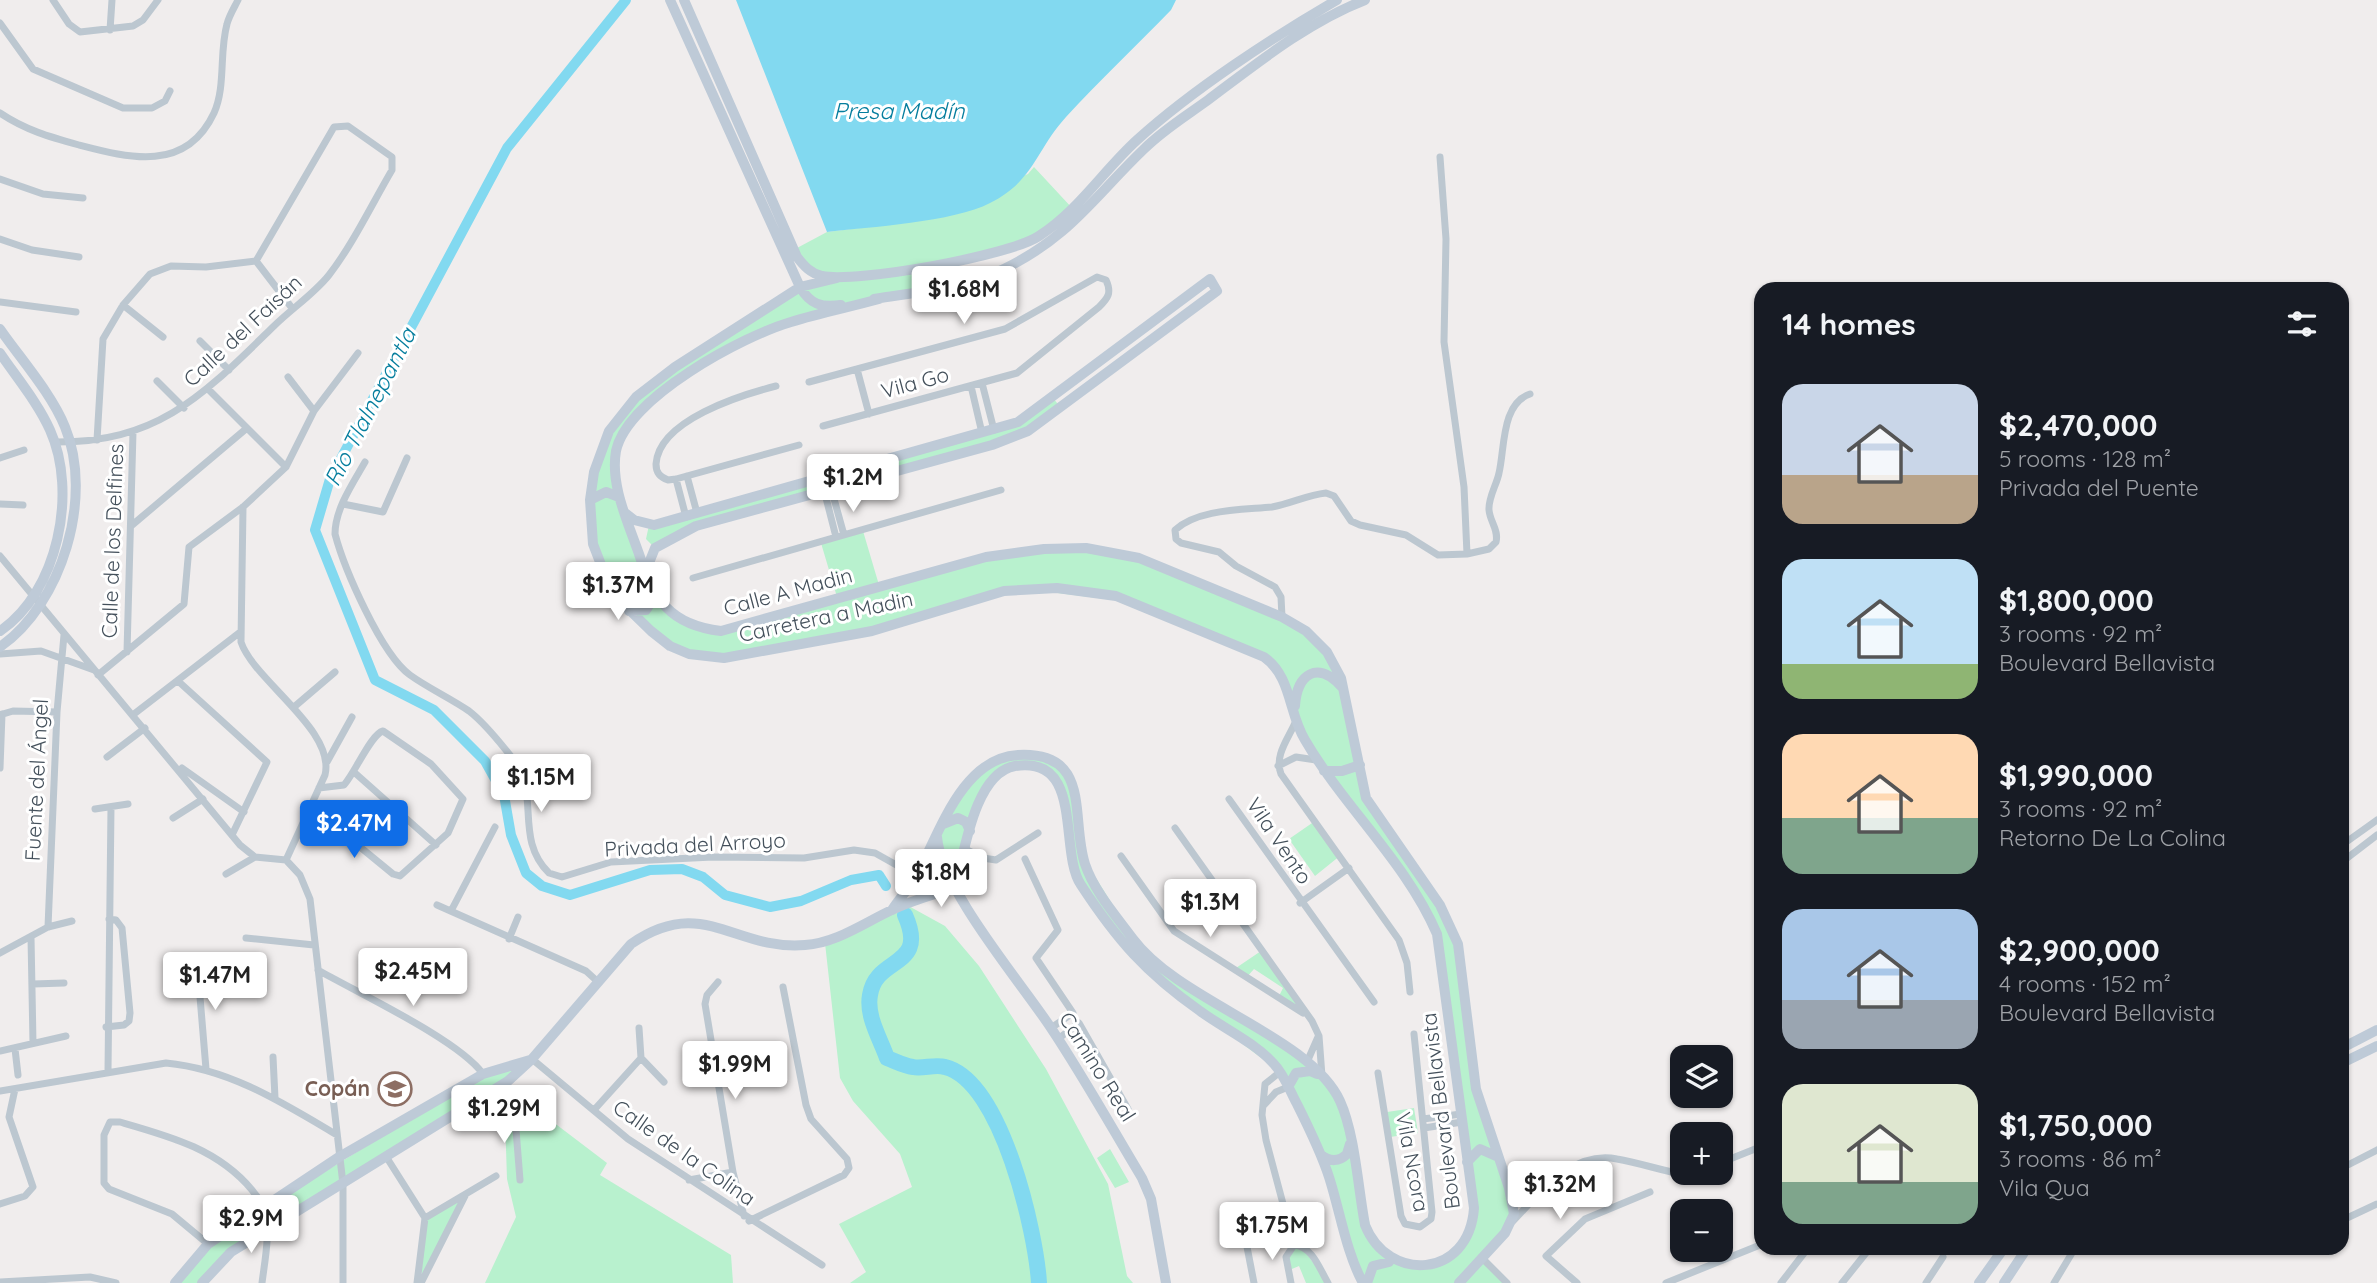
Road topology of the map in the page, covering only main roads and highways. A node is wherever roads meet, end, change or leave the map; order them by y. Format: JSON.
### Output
{"nodes":[{"id":1,"x":670,"y":0,"type":"edge"},
{"id":2,"x":684,"y":0,"type":"edge"},
{"id":3,"x":1337,"y":0,"type":"edge"},
{"id":4,"x":1365,"y":0,"type":"edge"},
{"id":5,"x":931,"y":265,"type":"junction"},
{"id":6,"x":837,"y":278,"type":"junction"},
{"id":7,"x":800,"y":288,"type":"junction"},
{"id":8,"x":934,"y":289,"type":"junction"},
{"id":9,"x":879,"y":299,"type":"junction"},
{"id":10,"x":0,"y":329,"type":"edge"},
{"id":11,"x":0,"y":353,"type":"edge"},
{"id":12,"x":1053,"y":398,"type":"junction"},
{"id":13,"x":1061,"y":408,"type":"junction"},
{"id":14,"x":619,"y":497,"type":"junction"},
{"id":15,"x":590,"y":500,"type":"junction"},
{"id":16,"x":625,"y":513,"type":"junction"},
{"id":17,"x":1067,"y":548,"type":"joint"},
{"id":18,"x":645,"y":573,"type":"junction"},
{"id":19,"x":1057,"y":588,"type":"joint"},
{"id":20,"x":655,"y":596,"type":"junction"},
{"id":21,"x":37,"y":603,"type":"junction"},
{"id":22,"x":629,"y":611,"type":"junction"},
{"id":23,"x":0,"y":631,"type":"edge"},
{"id":24,"x":0,"y":648,"type":"edge"},
{"id":25,"x":1343,"y":689,"type":"junction"},
{"id":26,"x":1294,"y":720,"type":"junction"},
{"id":27,"x":1360,"y":765,"type":"junction"},
{"id":28,"x":1324,"y":771,"type":"junction"},
{"id":29,"x":943,"y":824,"type":"junction"},
{"id":30,"x":970,"y":831,"type":"junction"},
{"id":31,"x":937,"y":836,"type":"junction"},
{"id":32,"x":955,"y":888,"type":"junction"},
{"id":33,"x":895,"y":908,"type":"junction"},
{"id":34,"x":2377,"y":1030,"type":"edge"},
{"id":35,"x":2349,"y":1044,"type":"edge"},
{"id":36,"x":2377,"y":1046,"type":"edge"},
{"id":37,"x":532,"y":1059,"type":"junction"},
{"id":38,"x":2349,"y":1060,"type":"edge"},
{"id":39,"x":1322,"y":1077,"type":"junction"},
{"id":40,"x":1288,"y":1087,"type":"junction"},
{"id":41,"x":1350,"y":1142,"type":"junction"},
{"id":42,"x":1321,"y":1155,"type":"junction"},
{"id":43,"x":1496,"y":1156,"type":"junction"},
{"id":44,"x":1468,"y":1162,"type":"junction"},
{"id":45,"x":1999,"y":1255,"type":"edge"},
{"id":46,"x":2022,"y":1255,"type":"edge"},
{"id":47,"x":1389,"y":1262,"type":"junction"},
{"id":48,"x":175,"y":1283,"type":"edge"},
{"id":49,"x":202,"y":1283,"type":"edge"},
{"id":50,"x":1166,"y":1283,"type":"edge"},
{"id":51,"x":1365,"y":1283,"type":"edge"},
{"id":52,"x":1459,"y":1283,"type":"edge"},
{"id":53,"x":1979,"y":1283,"type":"edge"},
{"id":54,"x":2004,"y":1283,"type":"edge"}],
"edges":[{"from":1,"to":7,"type":"main road"},
{"from":2,"to":6,"type":"main road"},
{"from":3,"to":5,"type":"main road"},
{"from":4,"to":8,"type":"main road"},
{"from":5,"to":6,"type":"main road"},
{"from":5,"to":8,"type":"main road"},
{"from":6,"to":7,"type":"main road"},
{"from":7,"to":9,"type":"main road"},
{"from":7,"to":15,"type":"main road","name":"Carretera a Madin"},
{"from":8,"to":9,"type":"main road"},
{"from":9,"to":14,"type":"main road","name":"Calle A Madin"},
{"from":10,"to":21,"type":"main road"},
{"from":11,"to":21,"type":"main road"},
{"from":12,"to":13,"type":"main road"},
{"from":12,"to":13,"type":"main road"},
{"from":12,"to":16,"type":"main road"},
{"from":13,"to":18,"type":"main road"},
{"from":14,"to":15,"type":"main road"},
{"from":14,"to":16,"type":"main road","name":"Calle A Madin"},
{"from":15,"to":22,"type":"main road","name":"Carretera a Madin"},
{"from":16,"to":18,"type":"main road","name":"Calle A Madin"},
{"from":17,"to":20,"type":"main road","name":"Calle A Madin"},
{"from":17,"to":25,"type":"main road","name":"Boulevard Bellavista"},
{"from":18,"to":20,"type":"main road","name":"Calle A Madin"},
{"from":19,"to":22,"type":"main road","name":"Carretera a Madin"},
{"from":19,"to":26,"type":"main road","name":"Boulevard Bellavista"},
{"from":20,"to":22,"type":"main road"},
{"from":21,"to":23,"type":"main road"},
{"from":21,"to":24,"type":"main road"},
{"from":25,"to":26,"type":"main road"},
{"from":25,"to":27,"type":"main road","name":"Boulevard Bellavista"},
{"from":26,"to":28,"type":"main road","name":"Boulevard Bellavista"},
{"from":27,"to":28,"type":"main road"},
{"from":27,"to":43,"type":"main road","name":"Boulevard Bellavista"},
{"from":28,"to":44,"type":"main road","name":"Boulevard Bellavista"},
{"from":29,"to":30,"type":"main road"},
{"from":29,"to":31,"type":"main road"},
{"from":29,"to":39,"type":"main road"},
{"from":30,"to":32,"type":"main road"},
{"from":30,"to":40,"type":"main road"},
{"from":31,"to":32,"type":"main road","name":"Camino Real"},
{"from":31,"to":33,"type":"main road"},
{"from":32,"to":33,"type":"main road"},
{"from":32,"to":50,"type":"main road","name":"Camino Real"},
{"from":33,"to":37,"type":"main road"},
{"from":34,"to":35,"type":"main road"},
{"from":36,"to":38,"type":"main road"},
{"from":37,"to":48,"type":"main road"},
{"from":37,"to":49,"type":"main road"},
{"from":39,"to":40,"type":"main road"},
{"from":39,"to":41,"type":"main road"},
{"from":40,"to":42,"type":"main road"},
{"from":41,"to":42,"type":"main road"},
{"from":41,"to":47,"type":"main road"},
{"from":42,"to":51,"type":"main road"},
{"from":43,"to":44,"type":"main road"},
{"from":43,"to":52,"type":"main road","name":"Boulevard Bellavista"},
{"from":44,"to":47,"type":"main road","name":"Boulevard Bellavista"},
{"from":45,"to":53,"type":"main road"},
{"from":46,"to":54,"type":"main road"},
{"from":47,"to":51,"type":"main road"}]}
